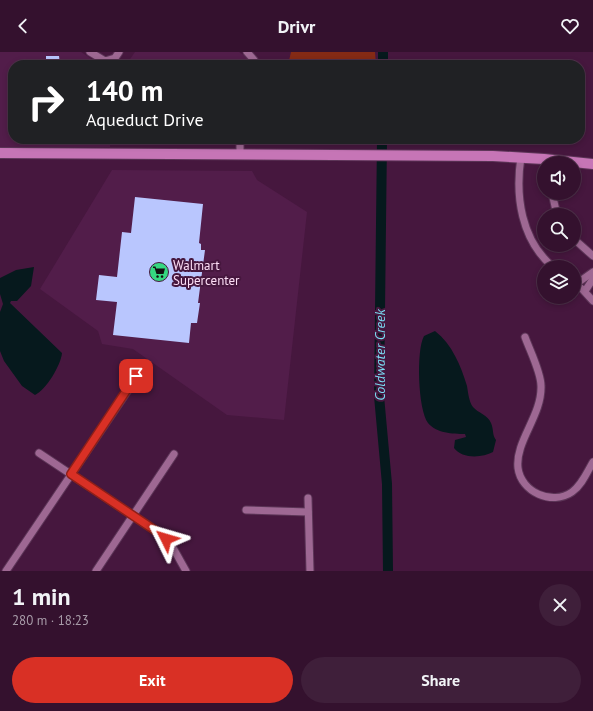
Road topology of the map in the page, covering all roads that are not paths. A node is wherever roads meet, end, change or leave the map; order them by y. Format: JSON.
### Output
{"nodes":[{"id":1,"x":90,"y":52,"type":"edge"},
{"id":2,"x":119,"y":52,"type":"edge"},
{"id":3,"x":247,"y":52,"type":"edge"},
{"id":4,"x":103,"y":60,"type":"edge"},
{"id":5,"x":112,"y":60,"type":"edge"},
{"id":6,"x":254,"y":60,"type":"edge"},
{"id":7,"x":240,"y":144,"type":"edge"},
{"id":8,"x":0,"y":153,"type":"edge"},
{"id":9,"x":240,"y":154,"type":"junction"},
{"id":10,"x":522,"y":157,"type":"junction"},
{"id":11,"x":593,"y":164,"type":"edge"},
{"id":12,"x":581,"y":244,"type":"edge"},
{"id":13,"x":592,"y":251,"type":"edge"},
{"id":14,"x":547,"y":260,"type":"edge"},
{"id":15,"x":593,"y":272,"type":"edge"},
{"id":16,"x":581,"y":279,"type":"edge"},
{"id":17,"x":593,"y":279,"type":"edge"},
{"id":18,"x":581,"y":288,"type":"edge"},
{"id":19,"x":585,"y":291,"type":"junction"},
{"id":20,"x":593,"y":301,"type":"edge"},
{"id":21,"x":525,"y":337,"type":"dead end"},
{"id":22,"x":136,"y":376,"type":"dead end"},
{"id":23,"x":39,"y":452,"type":"dead end"},
{"id":24,"x":174,"y":454,"type":"dead end"},
{"id":25,"x":593,"y":462,"type":"edge"},
{"id":26,"x":71,"y":474,"type":"junction"},
{"id":27,"x":308,"y":498,"type":"dead end"},
{"id":28,"x":246,"y":510,"type":"dead end"},
{"id":29,"x":308,"y":512,"type":"junction"},
{"id":30,"x":134,"y":515,"type":"junction"},
{"id":31,"x":6,"y":571,"type":"edge"},
{"id":32,"x":96,"y":571,"type":"edge"},
{"id":33,"x":186,"y":571,"type":"edge"},
{"id":34,"x":310,"y":571,"type":"edge"}],
"edges":[{"from":1,"to":4,"type":"street"},
{"from":2,"to":5,"type":"street"},
{"from":3,"to":6,"type":"street"},
{"from":7,"to":9,"type":"street"},
{"from":8,"to":9,"type":"main road"},
{"from":9,"to":10,"type":"main road"},
{"from":10,"to":11,"type":"main road"},
{"from":10,"to":14,"type":"street"},
{"from":12,"to":13,"type":"street"},
{"from":15,"to":16,"type":"street"},
{"from":17,"to":19,"type":"street"},
{"from":18,"to":19,"type":"street"},
{"from":19,"to":20,"type":"street"},
{"from":21,"to":25,"type":"street"},
{"from":22,"to":26,"type":"street"},
{"from":23,"to":26,"type":"street"},
{"from":24,"to":30,"type":"street"},
{"from":26,"to":30,"type":"street"},
{"from":26,"to":31,"type":"street"},
{"from":27,"to":29,"type":"street"},
{"from":28,"to":29,"type":"street"},
{"from":29,"to":34,"type":"street"},
{"from":30,"to":32,"type":"street"},
{"from":30,"to":33,"type":"street"}]}
